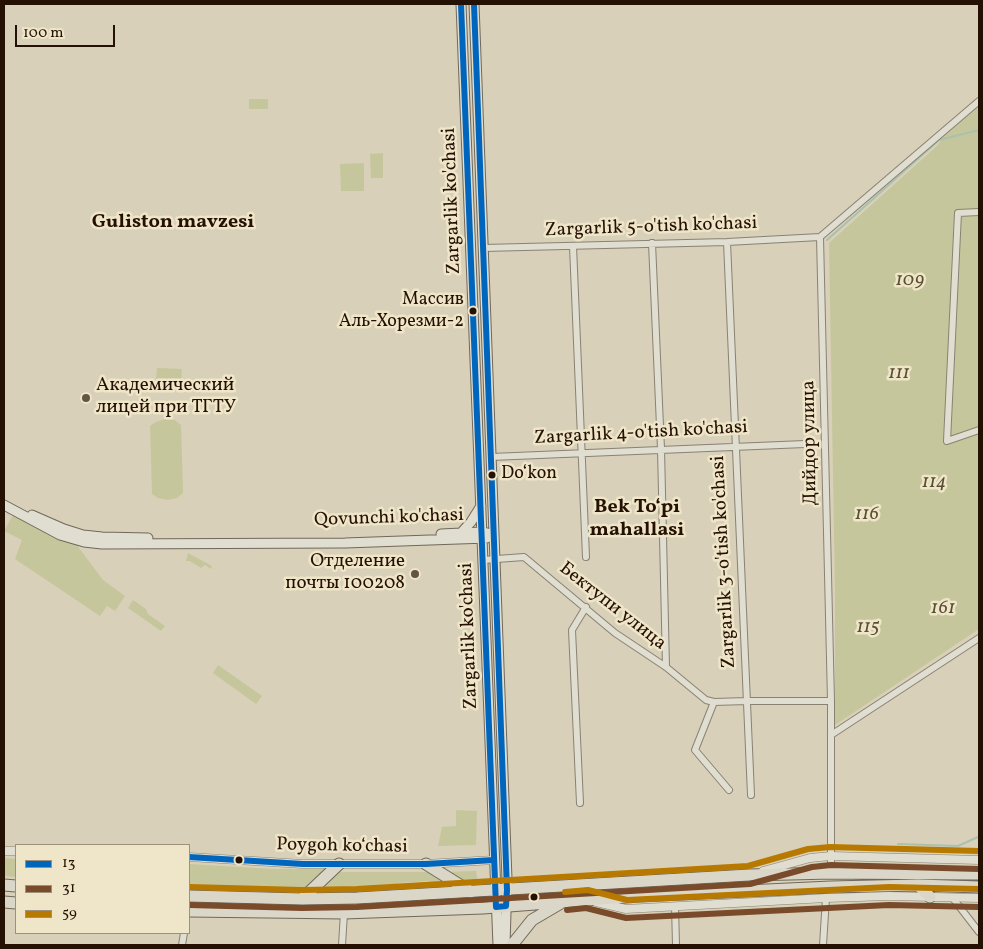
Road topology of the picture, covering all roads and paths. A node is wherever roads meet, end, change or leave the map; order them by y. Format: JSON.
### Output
{"nodes":[{"id":1,"x":461,"y":4,"type":"edge"},
{"id":2,"x":474,"y":4,"type":"edge"},
{"id":3,"x":979,"y":101,"type":"edge"},
{"id":4,"x":468,"y":181,"type":"junction"},
{"id":5,"x":481,"y":185,"type":"junction"},
{"id":6,"x":468,"y":191,"type":"junction"},
{"id":7,"x":979,"y":212,"type":"edge"},
{"id":8,"x":820,"y":237,"type":"junction"},
{"id":9,"x":726,"y":242,"type":"junction"},
{"id":10,"x":652,"y":243,"type":"junction"},
{"id":11,"x":573,"y":246,"type":"junction"},
{"id":12,"x":483,"y":248,"type":"junction"},
{"id":13,"x":471,"y":249,"type":"junction"},
{"id":14,"x":979,"y":430,"type":"edge"},
{"id":15,"x":805,"y":444,"type":"dead end"},
{"id":16,"x":735,"y":446,"type":"junction"},
{"id":17,"x":660,"y":449,"type":"junction"},
{"id":18,"x":581,"y":453,"type":"junction"},
{"id":19,"x":491,"y":457,"type":"junction"},
{"id":20,"x":479,"y":458,"type":"junction"},
{"id":21,"x":4,"y":498,"type":"edge"},
{"id":22,"x":4,"y":505,"type":"edge"},
{"id":23,"x":482,"y":505,"type":"junction"},
{"id":24,"x":460,"y":534,"type":"junction"},
{"id":25,"x":494,"y":535,"type":"junction"},
{"id":26,"x":482,"y":536,"type":"junction"},
{"id":27,"x":586,"y":557,"type":"dead end"},
{"id":28,"x":495,"y":559,"type":"junction"},
{"id":29,"x":483,"y":560,"type":"junction"},
{"id":30,"x":586,"y":607,"type":"junction"},
{"id":31,"x":979,"y":638,"type":"edge"},
{"id":32,"x":666,"y":667,"type":"junction"},
{"id":33,"x":747,"y":701,"type":"junction"},
{"id":34,"x":831,"y":701,"type":"junction"},
{"id":35,"x":714,"y":702,"type":"junction"},
{"id":36,"x":832,"y":735,"type":"junction"},
{"id":37,"x":729,"y":790,"type":"dead end"},
{"id":38,"x":751,"y":795,"type":"dead end"},
{"id":39,"x":580,"y":804,"type":"dead end"},
{"id":40,"x":831,"y":856,"type":"junction"},
{"id":41,"x":190,"y":857,"type":"edge"},
{"id":42,"x":494,"y":860,"type":"junction"},
{"id":43,"x":979,"y":860,"type":"edge"},
{"id":44,"x":339,"y":864,"type":"junction"},
{"id":45,"x":426,"y":864,"type":"junction"},
{"id":46,"x":831,"y":873,"type":"junction"},
{"id":47,"x":979,"y":874,"type":"edge"},
{"id":48,"x":750,"y":875,"type":"junction"},
{"id":49,"x":637,"y":881,"type":"junction"},
{"id":50,"x":918,"y":885,"type":"junction"},
{"id":51,"x":979,"y":887,"type":"edge"},
{"id":52,"x":501,"y":890,"type":"junction"},
{"id":53,"x":471,"y":892,"type":"junction"},
{"id":54,"x":828,"y":892,"type":"junction"},
{"id":55,"x":190,"y":896,"type":"edge"},
{"id":56,"x":639,"y":896,"type":"junction"},
{"id":57,"x":930,"y":897,"type":"junction"},
{"id":58,"x":952,"y":897,"type":"junction"},
{"id":59,"x":979,"y":898,"type":"edge"},
{"id":60,"x":302,"y":899,"type":"junction"},
{"id":61,"x":587,"y":899,"type":"junction"},
{"id":62,"x":564,"y":901,"type":"junction"},
{"id":63,"x":676,"y":906,"type":"junction"},
{"id":64,"x":501,"y":907,"type":"junction"},
{"id":65,"x":190,"y":912,"type":"edge"},
{"id":66,"x":344,"y":913,"type":"junction"},
{"id":67,"x":979,"y":932,"type":"edge"},
{"id":68,"x":342,"y":945,"type":"edge"},
{"id":69,"x":498,"y":945,"type":"edge"},
{"id":70,"x":505,"y":945,"type":"edge"},
{"id":71,"x":512,"y":945,"type":"edge"},
{"id":72,"x":676,"y":945,"type":"edge"},
{"id":73,"x":823,"y":945,"type":"edge"}],
"edges":[{"from":1,"to":4,"type":"main road","name":"Zargarlik ko'chasi"},
{"from":2,"to":5,"type":"main road","name":"Zargarlik ko'chasi"},
{"from":3,"to":8,"type":"street"},
{"from":4,"to":5,"type":"main road"},
{"from":4,"to":6,"type":"main road","name":"Zargarlik ko'chasi"},
{"from":5,"to":6,"type":"main road"},
{"from":5,"to":12,"type":"main road","name":"Zargarlik ko'chasi"},
{"from":6,"to":13,"type":"main road","name":"Zargarlik ko'chasi"},
{"from":7,"to":14,"type":"street"},
{"from":8,"to":9,"type":"street","name":"Zargarlik 5-o'tish ko'chasi"},
{"from":8,"to":34,"type":"street","name":"Дийдор улица"},
{"from":9,"to":10,"type":"street","name":"Zargarlik 5-o'tish ko'chasi"},
{"from":9,"to":16,"type":"street","name":"Zargarlik 3-o'tish ko'chasi"},
{"from":10,"to":11,"type":"street","name":"Zargarlik 5-o'tish ko'chasi"},
{"from":10,"to":17,"type":"street"},
{"from":11,"to":12,"type":"street","name":"Zargarlik 5-o'tish ko'chasi"},
{"from":11,"to":18,"type":"street"},
{"from":12,"to":13,"type":"main road"},
{"from":12,"to":19,"type":"main road","name":"Zargarlik ko'chasi"},
{"from":13,"to":20,"type":"main road","name":"Zargarlik ko'chasi"},
{"from":15,"to":16,"type":"street","name":"Zargarlik 4-o'tish ko'chasi"},
{"from":16,"to":17,"type":"street","name":"Zargarlik 4-o'tish ko'chasi"},
{"from":16,"to":33,"type":"street","name":"Zargarlik 3-o'tish ko'chasi"},
{"from":17,"to":18,"type":"street","name":"Zargarlik 4-o'tish ko'chasi"},
{"from":17,"to":32,"type":"street"},
{"from":18,"to":19,"type":"street","name":"Zargarlik 4-o'tish ko'chasi"},
{"from":18,"to":27,"type":"street"},
{"from":19,"to":20,"type":"main road","name":"Zargarlik 4-o'tish ko'chasi"},
{"from":19,"to":25,"type":"main road","name":"Zargarlik ko'chasi"},
{"from":20,"to":23,"type":"main road","name":"Zargarlik ko'chasi"},
{"from":21,"to":24,"type":"main road","name":"Qovunchi ko'chasi"},
{"from":22,"to":26,"type":"main road","name":"Qovunchi ko'chasi"},
{"from":23,"to":24,"type":"main road"},
{"from":23,"to":26,"type":"main road","name":"Zargarlik ko'chasi"},
{"from":24,"to":26,"type":"main road","name":"Qovunchi ko'chasi"},
{"from":25,"to":26,"type":"main road","name":"Qovunchi ko'chasi"},
{"from":25,"to":28,"type":"main road","name":"Zargarlik ko'chasi"},
{"from":26,"to":29,"type":"main road","name":"Zargarlik ko'chasi"},
{"from":28,"to":29,"type":"street","name":"Бектупи улица"},
{"from":28,"to":30,"type":"street","name":"Бектупи улица"},
{"from":28,"to":52,"type":"main road","name":"Zargarlik ko'chasi"},
{"from":29,"to":42,"type":"main road","name":"Zargarlik ko'chasi"},
{"from":30,"to":32,"type":"street","name":"Бектупи улица"},
{"from":30,"to":39,"type":"street"},
{"from":31,"to":36,"type":"street"},
{"from":32,"to":35,"type":"street","name":"Бектупи улица"},
{"from":33,"to":34,"type":"street"},
{"from":33,"to":35,"type":"street"},
{"from":33,"to":38,"type":"street","name":"Zargarlik 3-o'tish ko'chasi"},
{"from":34,"to":36,"type":"street","name":"Дийдор улица"},
{"from":35,"to":37,"type":"street"},
{"from":36,"to":40,"type":"street","name":"Дийдор улица"},
{"from":40,"to":43,"type":"street"},
{"from":40,"to":46,"type":"street","name":"Дийдор улица"},
{"from":40,"to":48,"type":"street"},
{"from":41,"to":44,"type":"street","name":"Poygoh koʻchasi"},
{"from":42,"to":45,"type":"street","name":"Poygoh koʻchasi"},
{"from":42,"to":52,"type":"main road","name":"Zargarlik ko'chasi"},
{"from":44,"to":45,"type":"street","name":"Poygoh koʻchasi"},
{"from":44,"to":60,"type":"highway"},
{"from":45,"to":53,"type":"highway"},
{"from":46,"to":47,"type":"highway"},
{"from":46,"to":48,"type":"highway"},
{"from":46,"to":54,"type":"highway"},
{"from":48,"to":49,"type":"highway"},
{"from":49,"to":52,"type":"highway"},
{"from":49,"to":56,"type":"highway"},
{"from":50,"to":51,"type":"highway"},
{"from":50,"to":54,"type":"highway"},
{"from":50,"to":57,"type":"highway"},
{"from":52,"to":53,"type":"highway"},
{"from":52,"to":64,"type":"main road","name":"Zargarlik ko'chasi"},
{"from":53,"to":60,"type":"highway"},
{"from":54,"to":56,"type":"highway"},
{"from":54,"to":57,"type":"street"},
{"from":54,"to":63,"type":"street"},
{"from":54,"to":73,"type":"street"},
{"from":55,"to":60,"type":"highway"},
{"from":56,"to":61,"type":"highway"},
{"from":57,"to":58,"type":"street"},
{"from":58,"to":59,"type":"street"},
{"from":58,"to":67,"type":"street"},
{"from":61,"to":62,"type":"highway"},
{"from":61,"to":63,"type":"street"},
{"from":62,"to":64,"type":"highway"},
{"from":62,"to":71,"type":"highway"},
{"from":63,"to":72,"type":"street"},
{"from":64,"to":66,"type":"highway"},
{"from":64,"to":69,"type":"main road"},
{"from":64,"to":70,"type":"main road"},
{"from":65,"to":66,"type":"highway"},
{"from":66,"to":68,"type":"street"}]}
